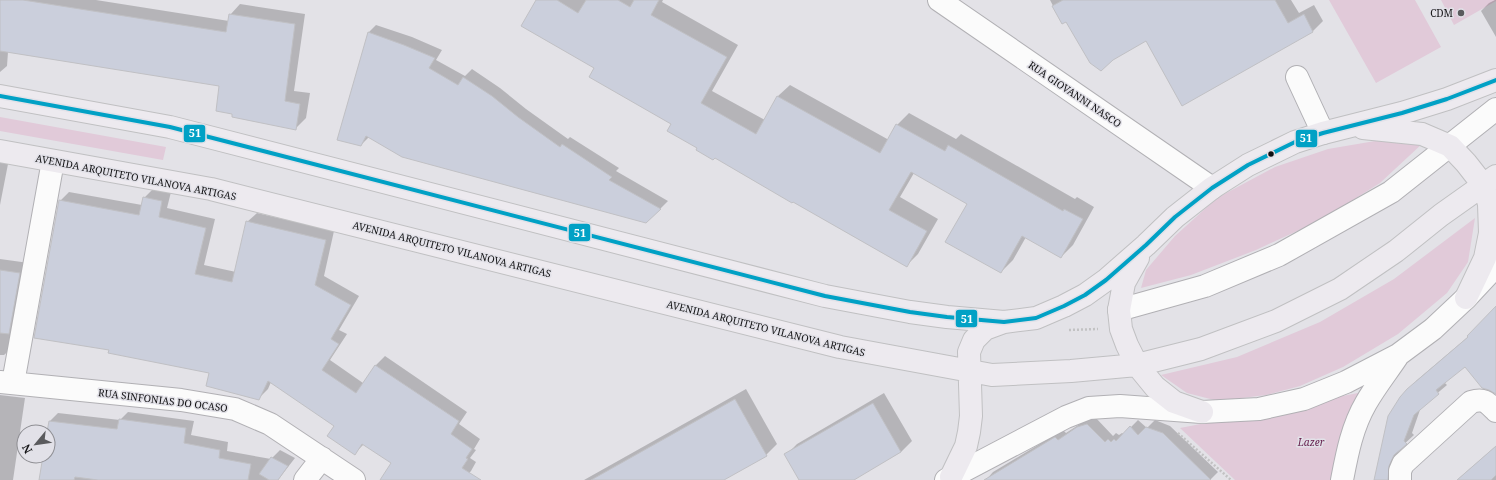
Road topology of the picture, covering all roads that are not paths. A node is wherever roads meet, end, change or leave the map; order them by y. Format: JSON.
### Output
{"nodes":[{"id":1,"x":939,"y":0,"type":"edge"},
{"id":2,"x":1297,"y":77,"type":"dead end"},
{"id":3,"x":1496,"y":80,"type":"edge"},
{"id":4,"x":0,"y":96,"type":"edge"},
{"id":5,"x":1496,"y":110,"type":"edge"},
{"id":6,"x":1350,"y":126,"type":"junction"},
{"id":7,"x":1323,"y":133,"type":"junction"},
{"id":8,"x":1450,"y":146,"type":"junction"},
{"id":9,"x":0,"y":151,"type":"edge"},
{"id":10,"x":53,"y":161,"type":"junction"},
{"id":11,"x":1490,"y":181,"type":"edge"},
{"id":12,"x":1212,"y":188,"type":"junction"},
{"id":13,"x":1146,"y":245,"type":"junction"},
{"id":14,"x":1496,"y":266,"type":"edge"},
{"id":15,"x":1466,"y":298,"type":"junction"},
{"id":16,"x":1119,"y":310,"type":"junction"},
{"id":17,"x":1004,"y":322,"type":"junction"},
{"id":18,"x":1398,"y":355,"type":"junction"},
{"id":19,"x":1137,"y":365,"type":"junction"},
{"id":20,"x":970,"y":371,"type":"junction"},
{"id":21,"x":7,"y":382,"type":"edge"},
{"id":22,"x":1496,"y":411,"type":"edge"},
{"id":23,"x":1202,"y":412,"type":"junction"},
{"id":24,"x":322,"y":458,"type":"junction"},
{"id":25,"x":950,"y":479,"type":"edge"},
{"id":26,"x":306,"y":480,"type":"edge"},
{"id":27,"x":354,"y":480,"type":"edge"},
{"id":28,"x":1342,"y":480,"type":"edge"},
{"id":29,"x":1400,"y":480,"type":"edge"}],
"edges":[{"from":1,"to":12,"type":"street","name":"RUA GIOVANNI NASCO"},
{"from":2,"to":7,"type":"street"},
{"from":3,"to":6,"type":"main road"},
{"from":4,"to":17,"type":"main road"},
{"from":5,"to":8,"type":"street"},
{"from":6,"to":7,"type":"main road"},
{"from":6,"to":8,"type":"main road"},
{"from":7,"to":12,"type":"main road"},
{"from":8,"to":11,"type":"main road"},
{"from":8,"to":16,"type":"street"},
{"from":9,"to":10,"type":"main road","name":"AVENIDA ARQUITETO VILANOVA ARTIGAS"},
{"from":10,"to":20,"type":"main road","name":"AVENIDA ARQUITETO VILANOVA ARTIGAS"},
{"from":10,"to":21,"type":"street"},
{"from":11,"to":15,"type":"main road"},
{"from":11,"to":19,"type":"main road","name":"AVENIDA ARQUITETO VILANOVA ARTIGAS"},
{"from":12,"to":13,"type":"main road"},
{"from":13,"to":16,"type":"main road"},
{"from":13,"to":17,"type":"main road"},
{"from":14,"to":15,"type":"street"},
{"from":15,"to":18,"type":"street"},
{"from":16,"to":19,"type":"main road"},
{"from":17,"to":20,"type":"main road"},
{"from":18,"to":23,"type":"street"},
{"from":18,"to":28,"type":"street"},
{"from":19,"to":20,"type":"main road","name":"AVENIDA ARQUITETO VILANOVA ARTIGAS"},
{"from":19,"to":23,"type":"main road"},
{"from":20,"to":25,"type":"main road"},
{"from":21,"to":24,"type":"street","name":"RUA SINFONIAS DO OCASO"},
{"from":22,"to":29,"type":"street"},
{"from":23,"to":25,"type":"street"},
{"from":24,"to":26,"type":"street"},
{"from":24,"to":27,"type":"street","name":"RUA SINFONIAS DO OCASO"}]}
